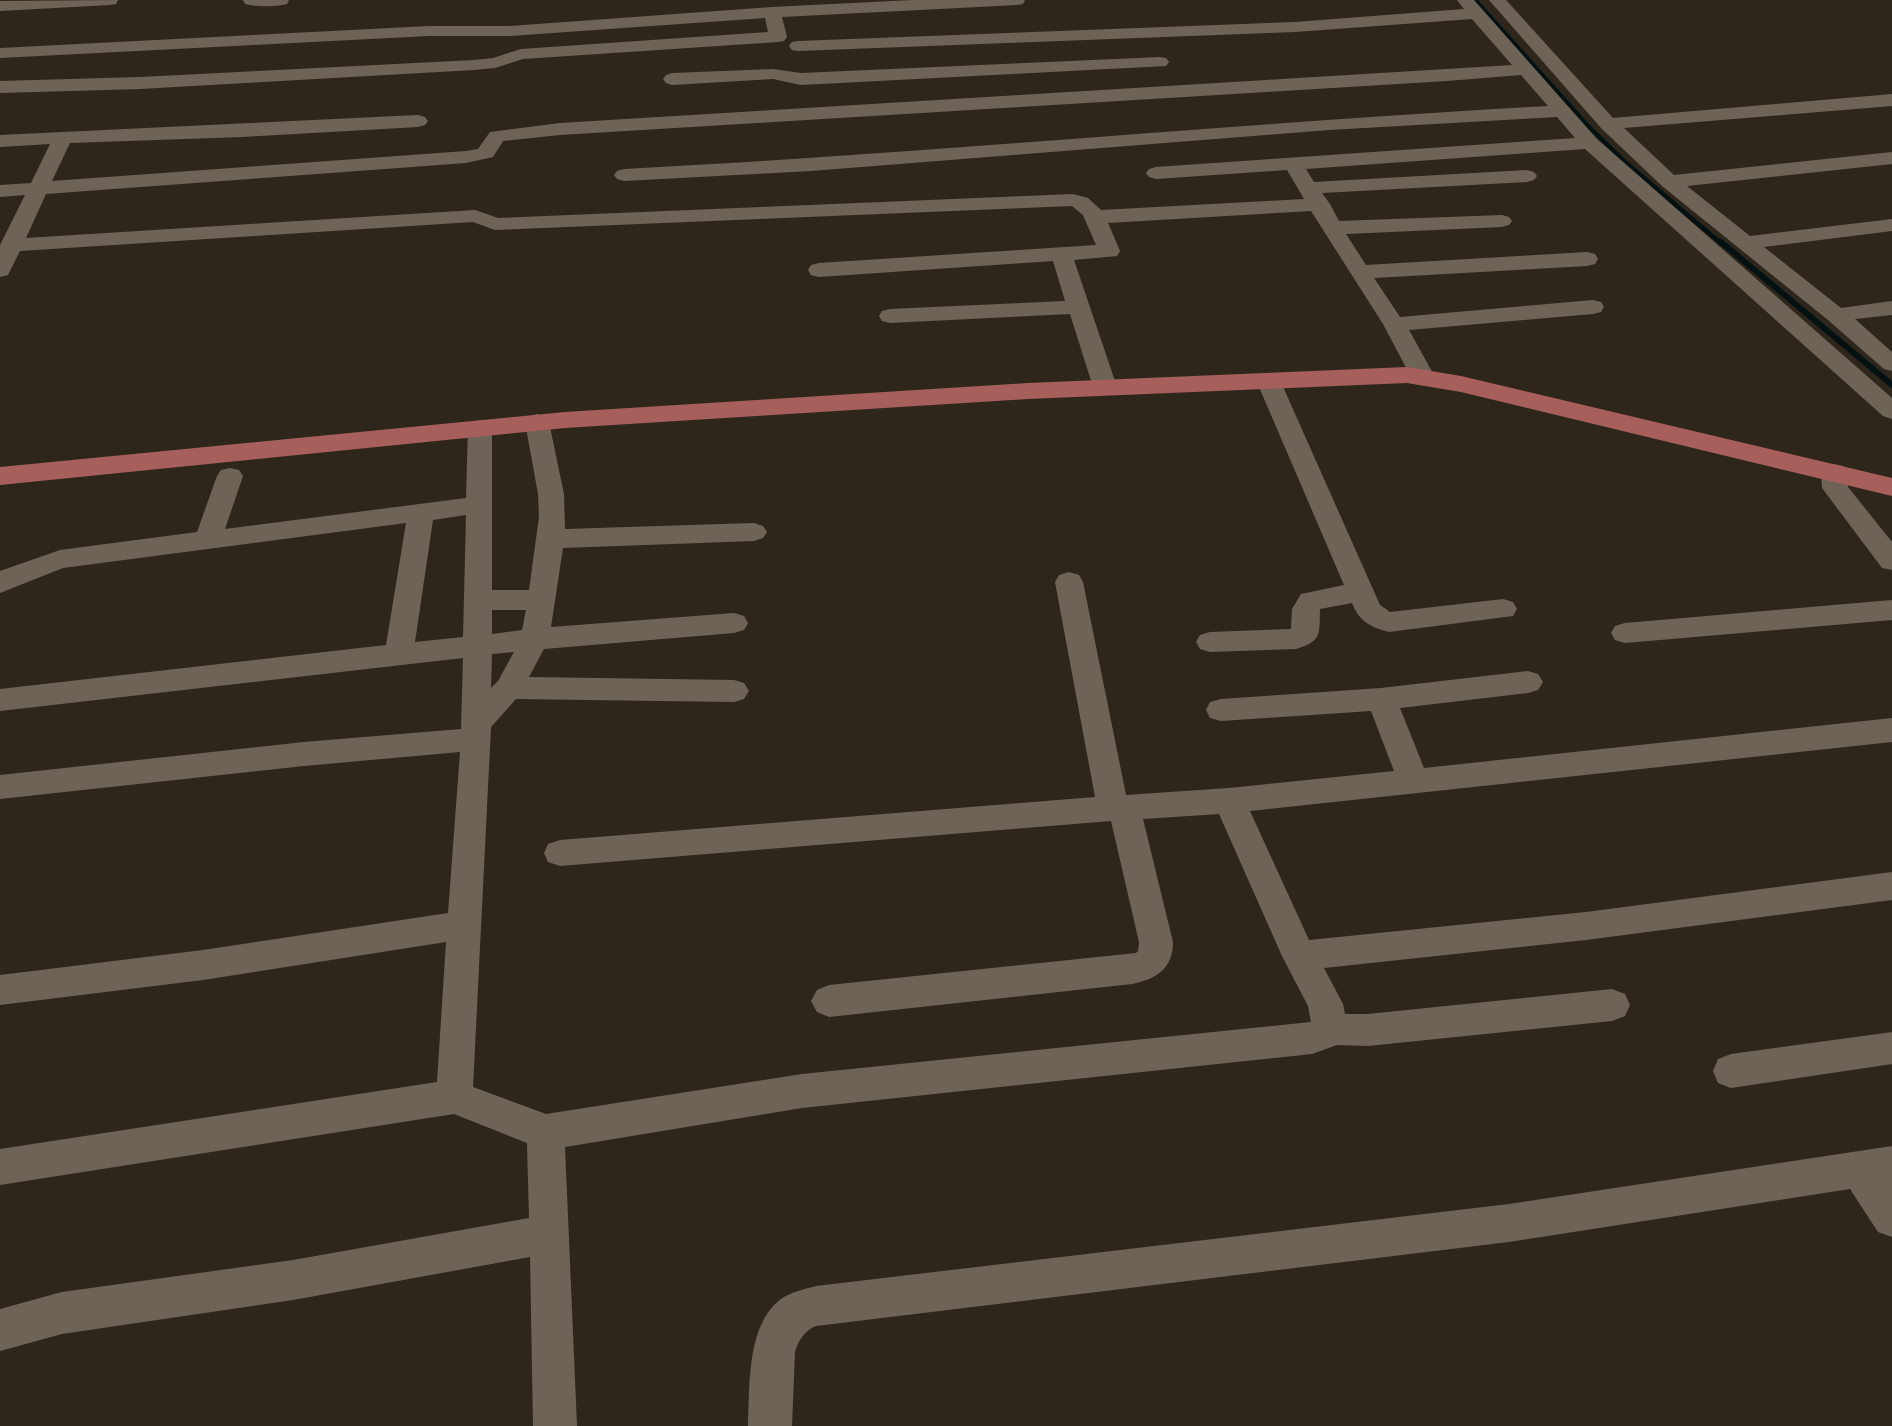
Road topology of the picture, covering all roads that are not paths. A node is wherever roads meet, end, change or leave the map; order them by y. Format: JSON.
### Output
{"nodes":[{"id":1,"x":110,"y":0,"type":"edge"},
{"id":2,"x":251,"y":0,"type":"edge"},
{"id":3,"x":281,"y":0,"type":"edge"},
{"id":4,"x":1017,"y":0,"type":"edge"},
{"id":5,"x":1497,"y":0,"type":"edge"},
{"id":6,"x":907,"y":3,"type":"edge"},
{"id":7,"x":0,"y":6,"type":"edge"},
{"id":8,"x":772,"y":12,"type":"junction"},
{"id":9,"x":1477,"y":13,"type":"edge"},
{"id":10,"x":891,"y":24,"type":"junction"},
{"id":11,"x":1244,"y":45,"type":"dead end"},
{"id":12,"x":798,"y":46,"type":"dead end"},
{"id":13,"x":0,"y":53,"type":"edge"},
{"id":14,"x":1160,"y":62,"type":"dead end"},
{"id":15,"x":1526,"y":69,"type":"junction"},
{"id":16,"x":900,"y":74,"type":"junction"},
{"id":17,"x":672,"y":79,"type":"dead end"},
{"id":18,"x":0,"y":87,"type":"edge"},
{"id":19,"x":1892,"y":100,"type":"edge"},
{"id":20,"x":1561,"y":111,"type":"junction"},
{"id":21,"x":418,"y":121,"type":"dead end"},
{"id":22,"x":1608,"y":124,"type":"junction"},
{"id":23,"x":63,"y":137,"type":"junction"},
{"id":24,"x":0,"y":141,"type":"edge"},
{"id":25,"x":1590,"y":143,"type":"junction"},
{"id":26,"x":1892,"y":158,"type":"edge"},
{"id":27,"x":1293,"y":164,"type":"junction"},
{"id":28,"x":1156,"y":173,"type":"dead end"},
{"id":29,"x":624,"y":175,"type":"dead end"},
{"id":30,"x":1527,"y":176,"type":"dead end"},
{"id":31,"x":1669,"y":182,"type":"junction"},
{"id":32,"x":37,"y":189,"type":"junction"},
{"id":33,"x":0,"y":191,"type":"edge"},
{"id":34,"x":1315,"y":196,"type":"junction"},
{"id":35,"x":1095,"y":217,"type":"junction"},
{"id":36,"x":1502,"y":221,"type":"dead end"},
{"id":37,"x":1892,"y":225,"type":"edge"},
{"id":38,"x":1333,"y":228,"type":"junction"},
{"id":39,"x":1747,"y":243,"type":"junction"},
{"id":40,"x":10,"y":245,"type":"junction"},
{"id":41,"x":1061,"y":254,"type":"junction"},
{"id":42,"x":1587,"y":259,"type":"dead end"},
{"id":43,"x":0,"y":270,"type":"edge"},
{"id":44,"x":819,"y":270,"type":"dead end"},
{"id":45,"x":1359,"y":272,"type":"junction"},
{"id":46,"x":1078,"y":307,"type":"junction"},
{"id":47,"x":1593,"y":307,"type":"dead end"},
{"id":48,"x":1892,"y":308,"type":"edge"},
{"id":49,"x":1836,"y":315,"type":"junction"},
{"id":50,"x":891,"y":316,"type":"dead end"},
{"id":51,"x":1394,"y":324,"type":"junction"},
{"id":52,"x":1892,"y":364,"type":"edge"},
{"id":53,"x":1423,"y":377,"type":"junction"},
{"id":54,"x":1268,"y":380,"type":"junction"},
{"id":55,"x":1105,"y":387,"type":"junction"},
{"id":56,"x":1892,"y":411,"type":"edge"},
{"id":57,"x":537,"y":422,"type":"junction"},
{"id":58,"x":480,"y":428,"type":"junction"},
{"id":59,"x":1834,"y":472,"type":"junction"},
{"id":60,"x":0,"y":476,"type":"edge"},
{"id":61,"x":230,"y":476,"type":"dead end"},
{"id":62,"x":1892,"y":487,"type":"edge"},
{"id":63,"x":479,"y":505,"type":"junction"},
{"id":64,"x":421,"y":512,"type":"junction"},
{"id":65,"x":754,"y":532,"type":"dead end"},
{"id":66,"x":551,"y":539,"type":"junction"},
{"id":67,"x":208,"y":540,"type":"junction"},
{"id":68,"x":1892,"y":561,"type":"edge"},
{"id":69,"x":1069,"y":582,"type":"dead end"},
{"id":70,"x":0,"y":583,"type":"edge"},
{"id":71,"x":1359,"y":592,"type":"junction"},
{"id":72,"x":477,"y":600,"type":"junction"},
{"id":73,"x":542,"y":600,"type":"junction"},
{"id":74,"x":1503,"y":609,"type":"dead end"},
{"id":75,"x":1892,"y":610,"type":"edge"},
{"id":76,"x":734,"y":623,"type":"dead end"},
{"id":77,"x":1625,"y":633,"type":"dead end"},
{"id":78,"x":535,"y":639,"type":"junction"},
{"id":79,"x":1210,"y":642,"type":"dead end"},
{"id":80,"x":476,"y":645,"type":"junction"},
{"id":81,"x":399,"y":654,"type":"junction"},
{"id":82,"x":1528,"y":682,"type":"dead end"},
{"id":83,"x":509,"y":688,"type":"junction"},
{"id":84,"x":734,"y":691,"type":"dead end"},
{"id":85,"x":1381,"y":699,"type":"junction"},
{"id":86,"x":0,"y":700,"type":"edge"},
{"id":87,"x":1221,"y":710,"type":"dead end"},
{"id":88,"x":1892,"y":730,"type":"edge"},
{"id":89,"x":475,"y":732,"type":"junction"},
{"id":90,"x":1414,"y":781,"type":"junction"},
{"id":91,"x":0,"y":787,"type":"edge"},
{"id":92,"x":1229,"y":801,"type":"junction"},
{"id":93,"x":1119,"y":807,"type":"junction"},
{"id":94,"x":560,"y":853,"type":"dead end"},
{"id":95,"x":1892,"y":885,"type":"edge"},
{"id":96,"x":465,"y":925,"type":"junction"},
{"id":97,"x":1299,"y":956,"type":"junction"},
{"id":98,"x":0,"y":990,"type":"edge"},
{"id":99,"x":829,"y":1001,"type":"dead end"},
{"id":100,"x":1612,"y":1005,"type":"dead end"},
{"id":101,"x":1329,"y":1027,"type":"junction"},
{"id":102,"x":1892,"y":1048,"type":"edge"},
{"id":103,"x":1731,"y":1071,"type":"dead end"},
{"id":104,"x":454,"y":1097,"type":"junction"},
{"id":105,"x":546,"y":1132,"type":"junction"},
{"id":106,"x":1876,"y":1166,"type":"edge"},
{"id":107,"x":0,"y":1167,"type":"edge"},
{"id":108,"x":1892,"y":1218,"type":"edge"},
{"id":109,"x":550,"y":1234,"type":"junction"},
{"id":110,"x":0,"y":1330,"type":"edge"},
{"id":111,"x":555,"y":1426,"type":"edge"},
{"id":112,"x":770,"y":1426,"type":"edge"}],
"edges":[{"from":1,"to":7,"type":"street"},
{"from":2,"to":3,"type":"street"},
{"from":4,"to":6,"type":"street"},
{"from":5,"to":22,"type":"street"},
{"from":6,"to":10,"type":"street"},
{"from":8,"to":10,"type":"street"},
{"from":8,"to":13,"type":"street"},
{"from":8,"to":18,"type":"street"},
{"from":9,"to":10,"type":"street"},
{"from":9,"to":11,"type":"street"},
{"from":9,"to":15,"type":"street"},
{"from":10,"to":12,"type":"street"},
{"from":10,"to":16,"type":"street"},
{"from":14,"to":16,"type":"street"},
{"from":15,"to":20,"type":"street"},
{"from":15,"to":32,"type":"street"},
{"from":16,"to":17,"type":"street"},
{"from":19,"to":22,"type":"street"},
{"from":20,"to":25,"type":"street"},
{"from":20,"to":29,"type":"street"},
{"from":21,"to":23,"type":"street"},
{"from":22,"to":31,"type":"street"},
{"from":23,"to":24,"type":"street"},
{"from":23,"to":32,"type":"street"},
{"from":25,"to":27,"type":"street"},
{"from":25,"to":56,"type":"street"},
{"from":26,"to":31,"type":"street"},
{"from":27,"to":28,"type":"street"},
{"from":27,"to":34,"type":"street"},
{"from":30,"to":34,"type":"street"},
{"from":31,"to":39,"type":"street"},
{"from":32,"to":33,"type":"street"},
{"from":32,"to":40,"type":"street"},
{"from":34,"to":35,"type":"street"},
{"from":34,"to":38,"type":"street"},
{"from":35,"to":40,"type":"street"},
{"from":35,"to":41,"type":"street"},
{"from":36,"to":38,"type":"street"},
{"from":37,"to":39,"type":"street"},
{"from":38,"to":45,"type":"street"},
{"from":39,"to":49,"type":"street"},
{"from":40,"to":43,"type":"street"},
{"from":41,"to":44,"type":"street"},
{"from":41,"to":46,"type":"street"},
{"from":42,"to":45,"type":"street"},
{"from":45,"to":51,"type":"street"},
{"from":46,"to":50,"type":"street"},
{"from":46,"to":55,"type":"street"},
{"from":47,"to":51,"type":"street"},
{"from":48,"to":49,"type":"street"},
{"from":49,"to":52,"type":"street"},
{"from":51,"to":53,"type":"street"},
{"from":53,"to":54,"type":"main road"},
{"from":53,"to":59,"type":"main road"},
{"from":54,"to":55,"type":"main road"},
{"from":54,"to":71,"type":"street"},
{"from":55,"to":57,"type":"main road"},
{"from":57,"to":58,"type":"main road"},
{"from":57,"to":66,"type":"street"},
{"from":58,"to":60,"type":"main road"},
{"from":58,"to":63,"type":"street"},
{"from":59,"to":62,"type":"main road"},
{"from":59,"to":68,"type":"street"},
{"from":61,"to":67,"type":"street"},
{"from":63,"to":64,"type":"street"},
{"from":63,"to":72,"type":"street"},
{"from":64,"to":67,"type":"street"},
{"from":64,"to":81,"type":"street"},
{"from":65,"to":66,"type":"street"},
{"from":66,"to":73,"type":"street"},
{"from":67,"to":70,"type":"street"},
{"from":69,"to":93,"type":"street"},
{"from":71,"to":74,"type":"street"},
{"from":71,"to":79,"type":"street"},
{"from":72,"to":73,"type":"street"},
{"from":72,"to":80,"type":"street"},
{"from":73,"to":78,"type":"street"},
{"from":75,"to":77,"type":"street"},
{"from":76,"to":78,"type":"street"},
{"from":78,"to":80,"type":"street"},
{"from":78,"to":83,"type":"street"},
{"from":80,"to":81,"type":"street"},
{"from":80,"to":89,"type":"street"},
{"from":81,"to":86,"type":"street"},
{"from":82,"to":85,"type":"street"},
{"from":83,"to":84,"type":"street"},
{"from":83,"to":89,"type":"street"},
{"from":85,"to":87,"type":"street"},
{"from":85,"to":90,"type":"street"},
{"from":88,"to":90,"type":"street"},
{"from":89,"to":91,"type":"street"},
{"from":89,"to":96,"type":"street"},
{"from":90,"to":92,"type":"street"},
{"from":92,"to":93,"type":"street"},
{"from":92,"to":97,"type":"street"},
{"from":93,"to":94,"type":"street"},
{"from":93,"to":99,"type":"street"},
{"from":95,"to":97,"type":"street"},
{"from":96,"to":98,"type":"street"},
{"from":96,"to":104,"type":"street"},
{"from":97,"to":101,"type":"street"},
{"from":100,"to":101,"type":"street"},
{"from":101,"to":105,"type":"street"},
{"from":102,"to":103,"type":"street"},
{"from":104,"to":105,"type":"street"},
{"from":104,"to":107,"type":"street"},
{"from":105,"to":109,"type":"street"},
{"from":106,"to":108,"type":"street"},
{"from":106,"to":112,"type":"street"},
{"from":109,"to":110,"type":"street"},
{"from":109,"to":111,"type":"street"}]}
